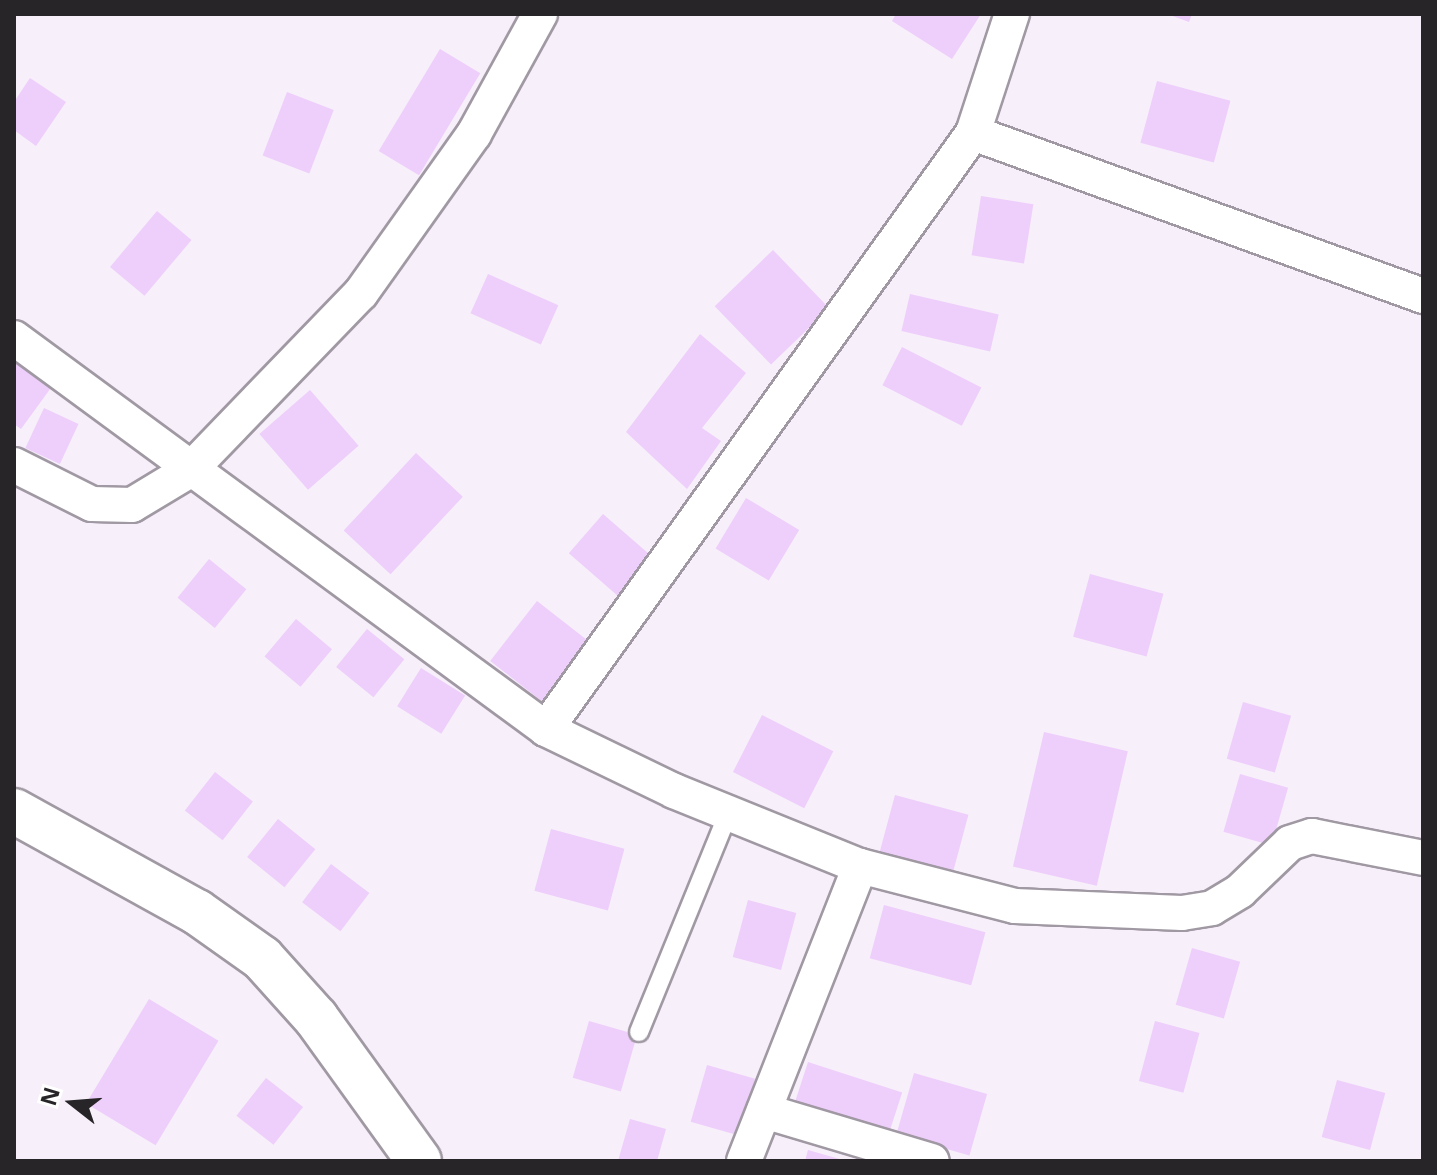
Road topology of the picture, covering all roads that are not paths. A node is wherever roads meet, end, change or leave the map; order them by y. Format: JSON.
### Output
{"nodes":[{"id":1,"x":540,"y":14,"type":"edge"},
{"id":2,"x":1012,"y":14,"type":"edge"},
{"id":3,"x":973,"y":133,"type":"junction"},
{"id":4,"x":1423,"y":296,"type":"edge"},
{"id":5,"x":14,"y":338,"type":"edge"},
{"id":6,"x":14,"y":465,"type":"edge"},
{"id":7,"x":190,"y":470,"type":"junction"},
{"id":8,"x":546,"y":729,"type":"junction"},
{"id":9,"x":14,"y":811,"type":"edge"},
{"id":10,"x":728,"y":814,"type":"junction"},
{"id":11,"x":1423,"y":858,"type":"edge"},
{"id":12,"x":860,"y":866,"type":"junction"},
{"id":13,"x":639,"y":1032,"type":"dead end"},
{"id":14,"x":764,"y":1111,"type":"junction"},
{"id":15,"x":419,"y":1161,"type":"edge"},
{"id":16,"x":744,"y":1161,"type":"edge"},
{"id":17,"x":932,"y":1161,"type":"edge"}],
"edges":[{"from":1,"to":7,"type":"street"},
{"from":2,"to":3,"type":"street"},
{"from":3,"to":4,"type":"street"},
{"from":3,"to":8,"type":"street"},
{"from":5,"to":7,"type":"street"},
{"from":6,"to":7,"type":"street"},
{"from":7,"to":8,"type":"street"},
{"from":8,"to":10,"type":"street"},
{"from":9,"to":15,"type":"street"},
{"from":10,"to":12,"type":"street"},
{"from":10,"to":13,"type":"lane"},
{"from":11,"to":12,"type":"street"},
{"from":12,"to":14,"type":"street"},
{"from":14,"to":16,"type":"street"},
{"from":14,"to":17,"type":"street"}]}
